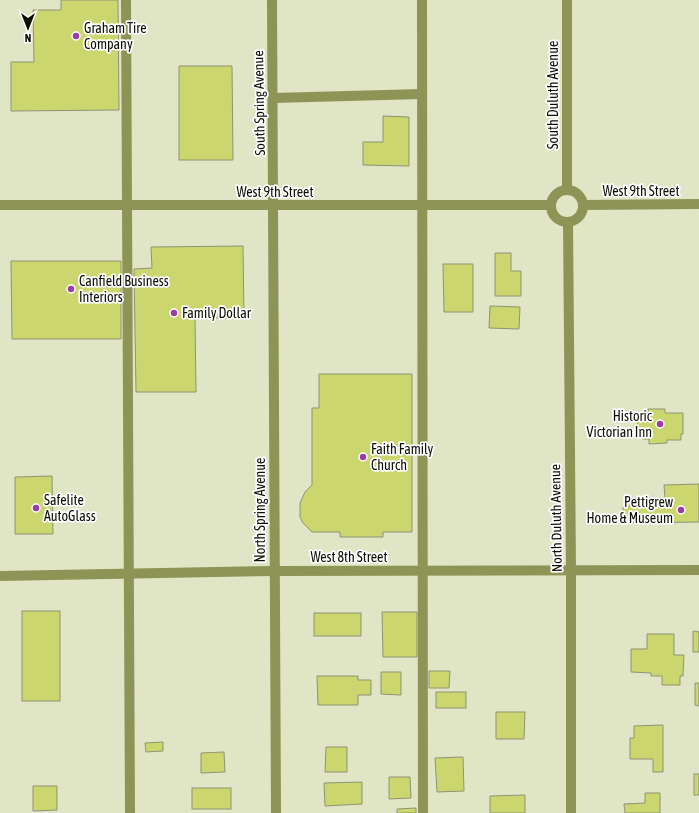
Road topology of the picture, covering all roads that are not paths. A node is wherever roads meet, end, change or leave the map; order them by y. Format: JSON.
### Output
{"nodes":[{"id":1,"x":126,"y":0,"type":"edge"},
{"id":2,"x":272,"y":0,"type":"edge"},
{"id":3,"x":422,"y":0,"type":"edge"},
{"id":4,"x":567,"y":0,"type":"edge"},
{"id":5,"x":422,"y":94,"type":"junction"},
{"id":6,"x":273,"y":98,"type":"junction"},
{"id":7,"x":567,"y":190,"type":"junction"},
{"id":8,"x":699,"y":204,"type":"edge"},
{"id":9,"x":0,"y":205,"type":"edge"},
{"id":10,"x":128,"y":205,"type":"junction"},
{"id":11,"x":551,"y":205,"type":"junction"},
{"id":12,"x":583,"y":205,"type":"junction"},
{"id":13,"x":274,"y":206,"type":"junction"},
{"id":14,"x":422,"y":206,"type":"junction"},
{"id":15,"x":568,"y":222,"type":"junction"},
{"id":16,"x":571,"y":570,"type":"junction"},
{"id":17,"x":699,"y":570,"type":"edge"},
{"id":18,"x":274,"y":571,"type":"junction"},
{"id":19,"x":423,"y":571,"type":"junction"},
{"id":20,"x":129,"y":573,"type":"junction"},
{"id":21,"x":0,"y":576,"type":"edge"},
{"id":22,"x":130,"y":813,"type":"edge"},
{"id":23,"x":276,"y":813,"type":"edge"},
{"id":24,"x":423,"y":813,"type":"edge"},
{"id":25,"x":571,"y":813,"type":"edge"}],
"edges":[{"from":1,"to":10,"type":"street"},
{"from":2,"to":6,"type":"street","name":"South Spring Avenue"},
{"from":3,"to":5,"type":"street"},
{"from":4,"to":7,"type":"street","name":"South Duluth Avenue"},
{"from":5,"to":6,"type":"street"},
{"from":5,"to":14,"type":"street"},
{"from":6,"to":13,"type":"street","name":"South Spring Avenue"},
{"from":7,"to":11,"type":"street"},
{"from":7,"to":12,"type":"street","name":"West 9th Street"},
{"from":8,"to":12,"type":"street","name":"West 9th Street"},
{"from":9,"to":10,"type":"street","name":"West 9th Street"},
{"from":10,"to":13,"type":"street","name":"West 9th Street"},
{"from":10,"to":20,"type":"street"},
{"from":11,"to":14,"type":"street","name":"West 9th Street"},
{"from":11,"to":15,"type":"street"},
{"from":12,"to":15,"type":"street","name":"West 9th Street"},
{"from":13,"to":14,"type":"street","name":"West 9th Street"},
{"from":13,"to":18,"type":"street","name":"North Spring Avenue"},
{"from":14,"to":19,"type":"street"},
{"from":15,"to":16,"type":"street","name":"North Duluth Avenue"},
{"from":16,"to":17,"type":"street","name":"West 8th Street"},
{"from":16,"to":19,"type":"street","name":"West 8th Street"},
{"from":16,"to":25,"type":"street","name":"North Duluth Avenue"},
{"from":18,"to":19,"type":"street","name":"West 8th Street"},
{"from":18,"to":20,"type":"street","name":"West 8th Street"},
{"from":18,"to":23,"type":"street","name":"North Spring Avenue"},
{"from":19,"to":24,"type":"street"},
{"from":20,"to":21,"type":"street","name":"West 8th Street"},
{"from":20,"to":22,"type":"street"}]}
